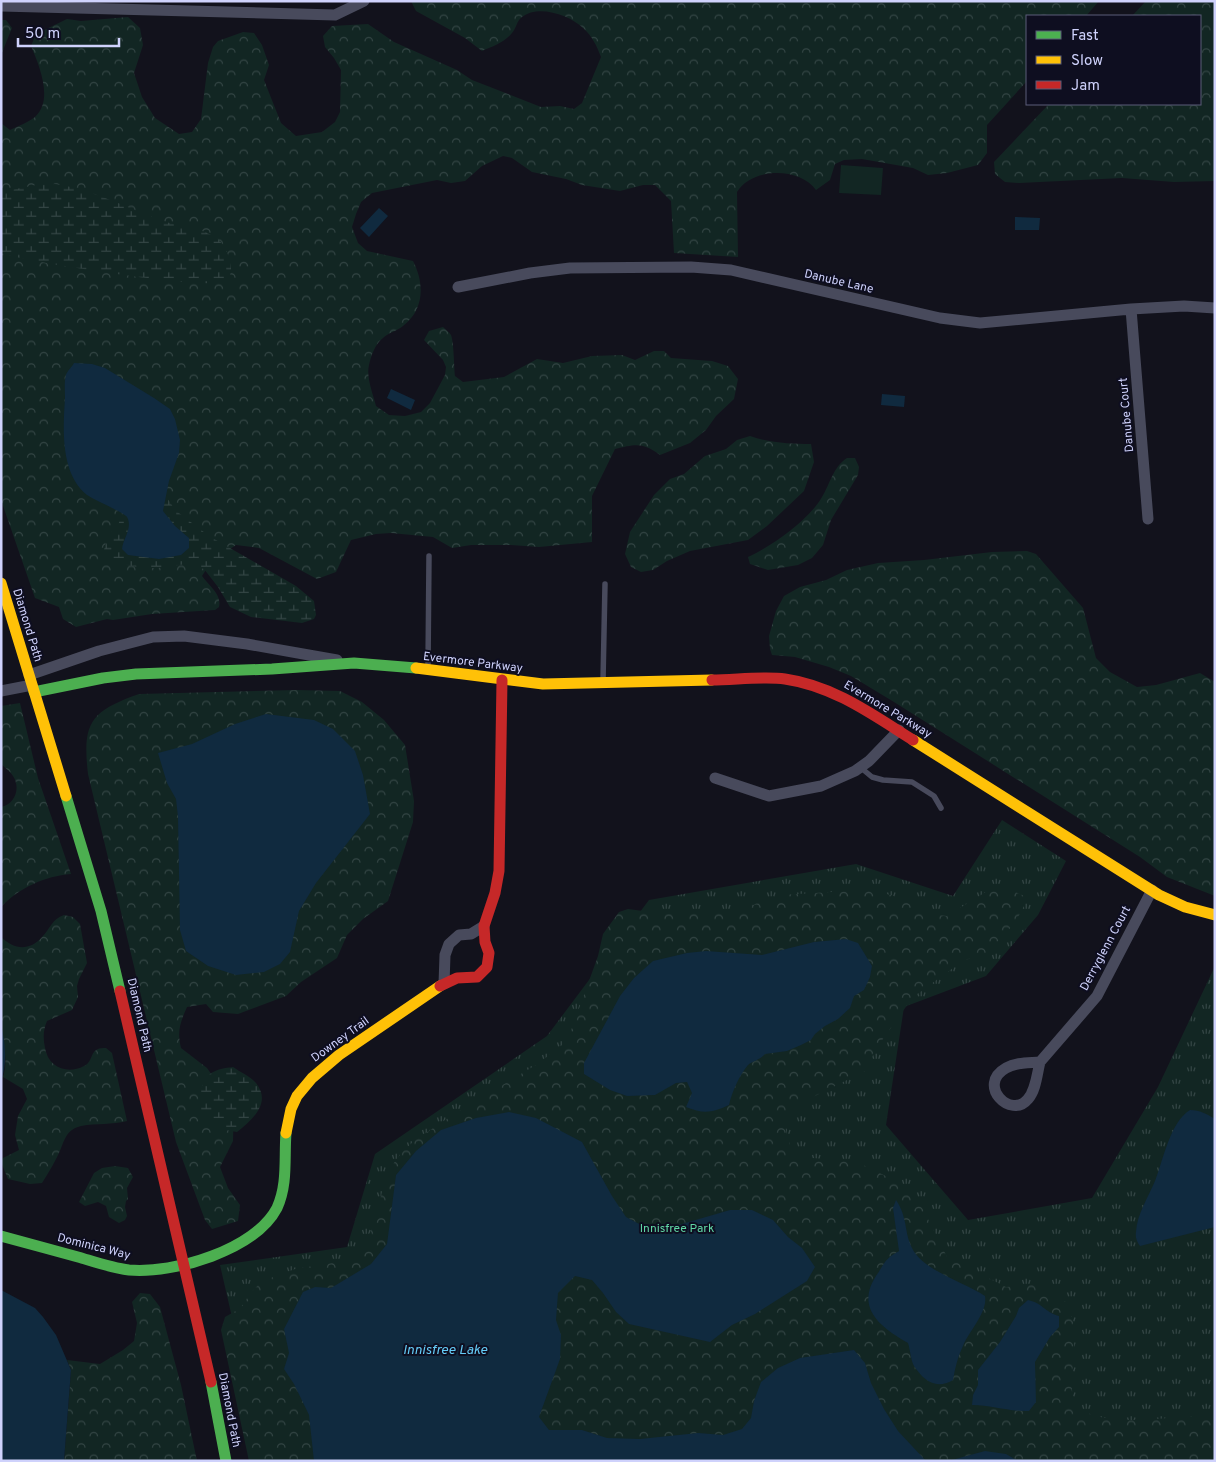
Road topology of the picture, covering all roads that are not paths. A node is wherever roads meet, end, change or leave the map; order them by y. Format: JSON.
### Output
{"nodes":[{"id":1,"x":364,"y":2,"type":"edge"},
{"id":2,"x":1,"y":6,"type":"edge"},
{"id":3,"x":458,"y":287,"type":"dead end"},
{"id":4,"x":1215,"y":308,"type":"edge"},
{"id":5,"x":1131,"y":309,"type":"junction"},
{"id":6,"x":1148,"y":519,"type":"dead end"},
{"id":7,"x":429,"y":556,"type":"dead end"},
{"id":8,"x":1,"y":582,"type":"edge"},
{"id":9,"x":605,"y":584,"type":"dead end"},
{"id":10,"x":354,"y":663,"type":"junction"},
{"id":11,"x":428,"y":669,"type":"junction"},
{"id":12,"x":502,"y":680,"type":"junction"},
{"id":13,"x":603,"y":683,"type":"junction"},
{"id":14,"x":32,"y":684,"type":"junction"},
{"id":15,"x":1,"y":691,"type":"edge"},
{"id":16,"x":899,"y":730,"type":"junction"},
{"id":17,"x":860,"y":767,"type":"junction"},
{"id":18,"x":715,"y":778,"type":"dead end"},
{"id":19,"x":941,"y":808,"type":"dead end"},
{"id":20,"x":1152,"y":890,"type":"junction"},
{"id":21,"x":1215,"y":915,"type":"edge"},
{"id":22,"x":484,"y":926,"type":"junction"},
{"id":23,"x":444,"y":984,"type":"junction"},
{"id":24,"x":1040,"y":1062,"type":"junction"},
{"id":25,"x":1,"y":1236,"type":"edge"},
{"id":26,"x":182,"y":1264,"type":"junction"},
{"id":27,"x":226,"y":1461,"type":"edge"}],
"edges":[{"from":1,"to":2,"type":"street"},
{"from":3,"to":5,"type":"street","name":"Danube Lane"},
{"from":4,"to":5,"type":"street","name":"Danube Lane"},
{"from":5,"to":6,"type":"street","name":"Danube Court"},
{"from":7,"to":11,"type":"lane"},
{"from":8,"to":14,"type":"street","name":"Diamond Path"},
{"from":9,"to":13,"type":"lane"},
{"from":10,"to":11,"type":"street","name":"Evermore Parkway"},
{"from":10,"to":14,"type":"street","name":"Evermore Parkway"},
{"from":10,"to":14,"type":"street","name":"Evermore Parkway"},
{"from":11,"to":12,"type":"street","name":"Evermore Parkway"},
{"from":12,"to":13,"type":"street","name":"Evermore Parkway"},
{"from":12,"to":22,"type":"street","name":"Downey Trail"},
{"from":13,"to":16,"type":"street","name":"Evermore Parkway"},
{"from":14,"to":15,"type":"street"},
{"from":14,"to":26,"type":"street","name":"Diamond Path"},
{"from":16,"to":17,"type":"street"},
{"from":16,"to":20,"type":"street","name":"Evermore Parkway"},
{"from":17,"to":18,"type":"street"},
{"from":17,"to":19,"type":"lane"},
{"from":20,"to":21,"type":"street","name":"Evermore Parkway"},
{"from":20,"to":24,"type":"street","name":"Derryglenn Court"},
{"from":22,"to":23,"type":"street"},
{"from":22,"to":23,"type":"street","name":"Downey Trail"},
{"from":23,"to":26,"type":"street","name":"Downey Trail"},
{"from":24,"to":24,"type":"street","name":"Derryglenn Court"},
{"from":25,"to":26,"type":"street","name":"Dominica Way"},
{"from":26,"to":27,"type":"street","name":"Diamond Path"}]}
